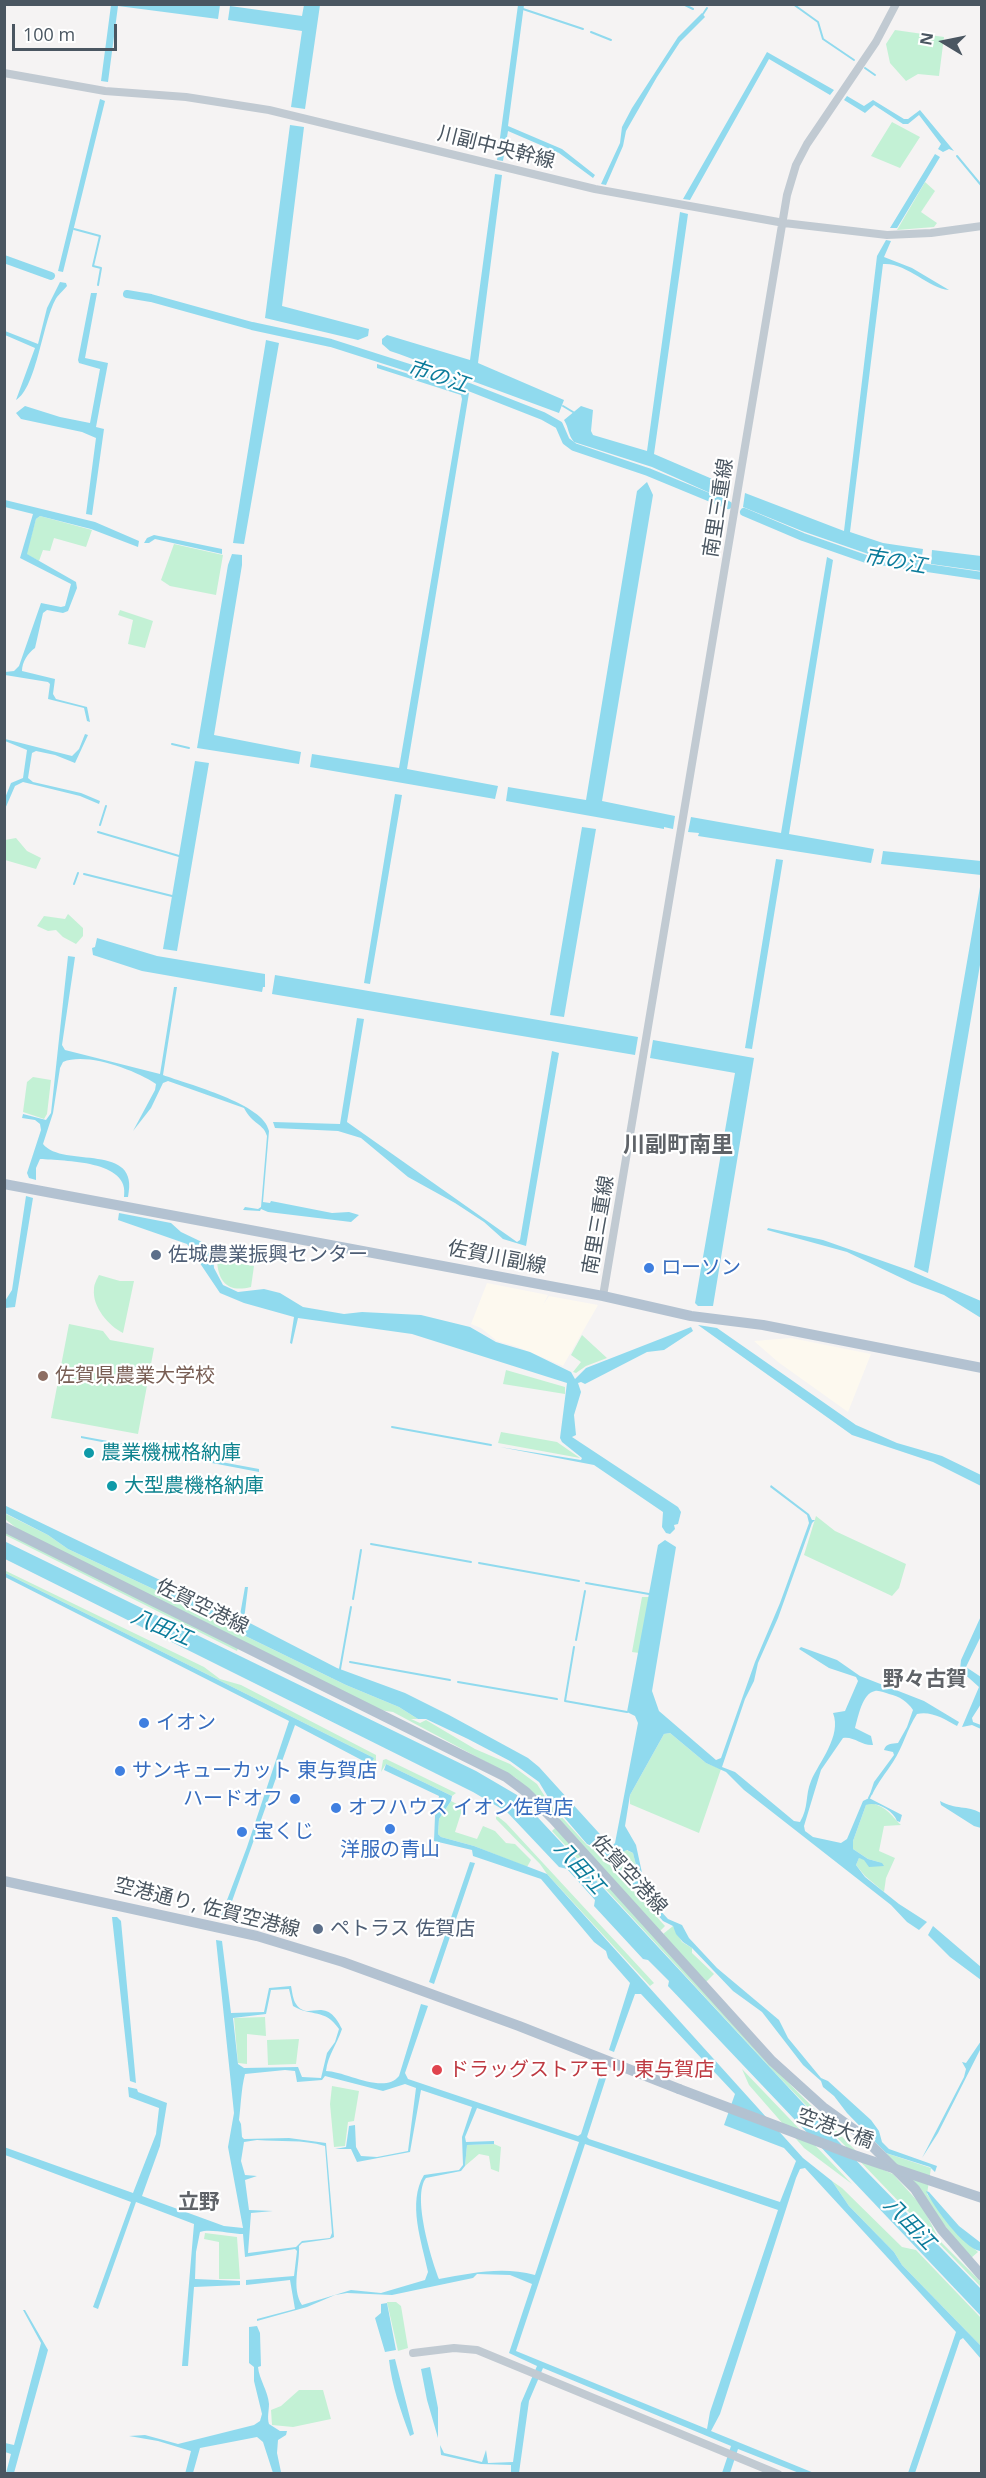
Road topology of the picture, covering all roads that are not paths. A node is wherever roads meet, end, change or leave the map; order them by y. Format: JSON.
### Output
{"nodes":[{"id":1,"x":896,"y":4,"type":"edge"},
{"id":2,"x":4,"y":73,"type":"edge"},
{"id":3,"x":783,"y":223,"type":"junction"},
{"id":4,"x":981,"y":226,"type":"edge"},
{"id":5,"x":4,"y":1184,"type":"edge"},
{"id":6,"x":603,"y":1296,"type":"junction"},
{"id":7,"x":981,"y":1368,"type":"edge"},
{"id":8,"x":4,"y":1527,"type":"edge"},
{"id":9,"x":4,"y":1881,"type":"edge"},
{"id":10,"x":679,"y":2089,"type":"joint"},
{"id":11,"x":981,"y":2198,"type":"edge"},
{"id":12,"x":981,"y":2276,"type":"edge"},
{"id":13,"x":413,"y":2353,"type":"dead end"},
{"id":14,"x":778,"y":2474,"type":"edge"}],
"edges":[{"from":1,"to":3,"type":"street","name":"南里三重線"},
{"from":2,"to":3,"type":"street","name":"川副中央幹線"},
{"from":3,"to":4,"type":"street","name":"川副中央幹線"},
{"from":3,"to":6,"type":"street","name":"南里三重線"},
{"from":5,"to":6,"type":"main road","name":"佐賀川副線"},
{"from":6,"to":7,"type":"main road","name":"佐賀川副線"},
{"from":8,"to":12,"type":"main road","name":"佐賀空港線"},
{"from":9,"to":10,"type":"main road","name":"空港通り, 佐賀空港線"},
{"from":10,"to":11,"type":"main road","name":"空港大橋","bridge":true},
{"from":13,"to":14,"type":"street"}]}
